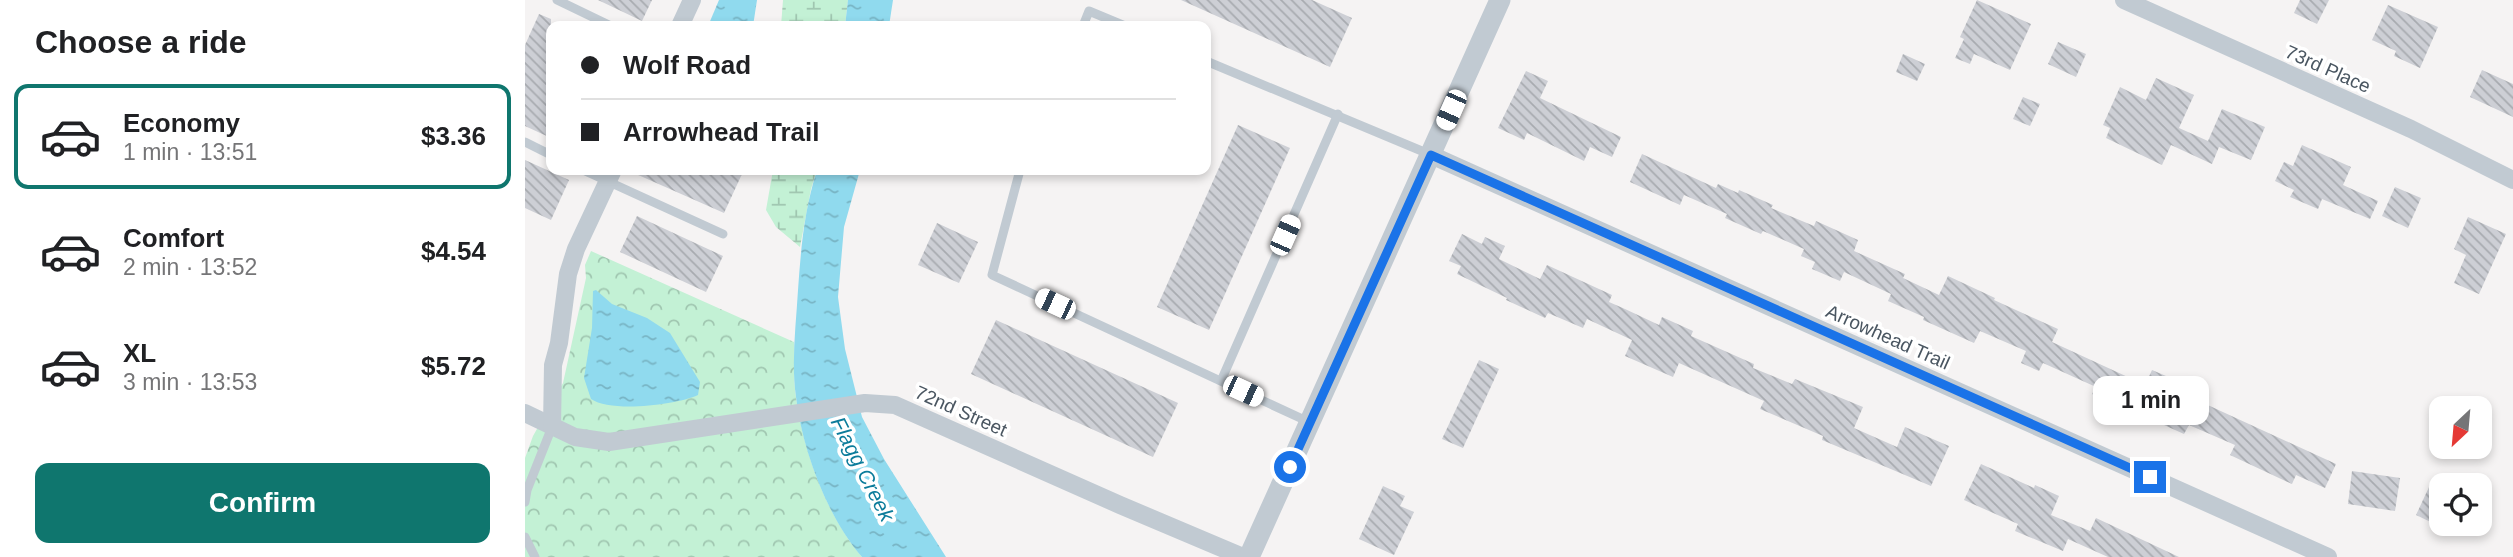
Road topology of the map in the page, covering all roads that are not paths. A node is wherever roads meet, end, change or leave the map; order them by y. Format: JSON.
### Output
{"nodes":[{"id":1,"x":557,"y":0,"type":"edge"},
{"id":2,"x":692,"y":0,"type":"edge"},
{"id":3,"x":1500,"y":0,"type":"edge"},
{"id":4,"x":2124,"y":0,"type":"edge"},
{"id":5,"x":601,"y":21,"type":"edge"},
{"id":6,"x":682,"y":21,"type":"edge"},
{"id":7,"x":1085,"y":21,"type":"edge"},
{"id":8,"x":1113,"y":21,"type":"edge"},
{"id":9,"x":1211,"y":63,"type":"edge"},
{"id":10,"x":1338,"y":114,"type":"junction"},
{"id":11,"x":525,"y":142,"type":"edge"},
{"id":12,"x":546,"y":152,"type":"edge"},
{"id":13,"x":1431,"y":155,"type":"junction"},
{"id":14,"x":1019,"y":175,"type":"edge"},
{"id":15,"x":610,"y":176,"type":"edge"},
{"id":16,"x":2513,"y":180,"type":"edge"},
{"id":17,"x":723,"y":234,"type":"dead end"},
{"id":18,"x":1221,"y":381,"type":"junction"},
{"id":19,"x":525,"y":413,"type":"edge"},
{"id":20,"x":1310,"y":422,"type":"junction"},
{"id":21,"x":552,"y":426,"type":"junction"},
{"id":22,"x":525,"y":502,"type":"edge"},
{"id":23,"x":525,"y":537,"type":"edge"},
{"id":24,"x":535,"y":557,"type":"edge"},
{"id":25,"x":1243,"y":557,"type":"edge"},
{"id":26,"x":1249,"y":557,"type":"edge"},
{"id":27,"x":2328,"y":557,"type":"edge"}],
"edges":[{"from":1,"to":5,"type":"lane"},
{"from":2,"to":6,"type":"street"},
{"from":3,"to":13,"type":"street"},
{"from":4,"to":16,"type":"street","name":"73rd Place"},
{"from":7,"to":8,"type":"lane"},
{"from":9,"to":10,"type":"lane"},
{"from":10,"to":13,"type":"lane"},
{"from":10,"to":18,"type":"lane"},
{"from":11,"to":12,"type":"lane"},
{"from":13,"to":20,"type":"street"},
{"from":13,"to":27,"type":"street","name":"Arrowhead Trail"},
{"from":14,"to":18,"type":"lane"},
{"from":15,"to":17,"type":"lane"},
{"from":15,"to":21,"type":"street"},
{"from":18,"to":20,"type":"lane"},
{"from":19,"to":21,"type":"street","name":"72nd Street"},
{"from":20,"to":26,"type":"street"},
{"from":21,"to":22,"type":"lane"},
{"from":21,"to":25,"type":"street","name":"72nd Street"},
{"from":23,"to":24,"type":"lane"}]}
